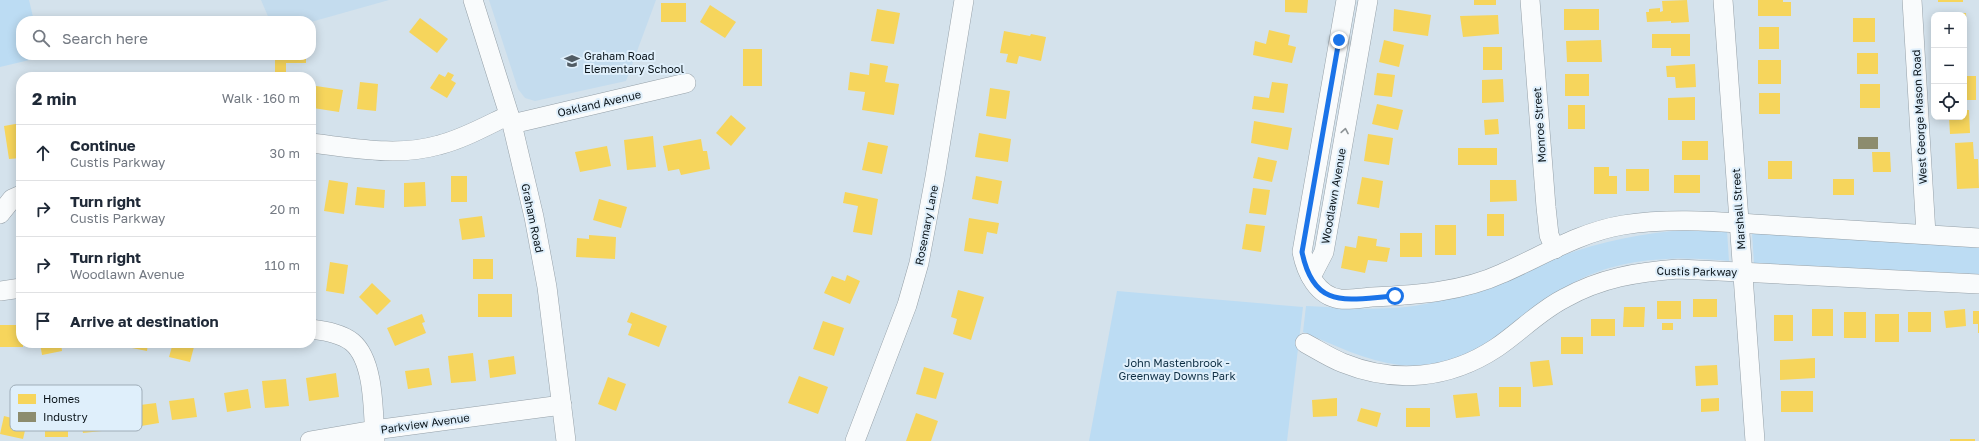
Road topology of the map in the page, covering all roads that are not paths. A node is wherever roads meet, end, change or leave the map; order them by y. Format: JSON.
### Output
{"nodes":[{"id":1,"x":473,"y":0,"type":"edge"},
{"id":2,"x":964,"y":0,"type":"edge"},
{"id":3,"x":1346,"y":0,"type":"edge"},
{"id":4,"x":1368,"y":0,"type":"edge"},
{"id":5,"x":1530,"y":0,"type":"edge"},
{"id":6,"x":1723,"y":0,"type":"edge"},
{"id":7,"x":1912,"y":0,"type":"edge"},
{"id":8,"x":686,"y":83,"type":"dead end"},
{"id":9,"x":511,"y":119,"type":"junction"},
{"id":10,"x":316,"y":144,"type":"edge"},
{"id":11,"x":16,"y":198,"type":"edge"},
{"id":12,"x":0,"y":214,"type":"edge"},
{"id":13,"x":1739,"y":223,"type":"junction"},
{"id":14,"x":1926,"y":234,"type":"junction"},
{"id":15,"x":1979,"y":238,"type":"edge"},
{"id":16,"x":1555,"y":249,"type":"junction"},
{"id":17,"x":1743,"y":272,"type":"junction"},
{"id":18,"x":1311,"y":277,"type":"junction"},
{"id":19,"x":1979,"y":284,"type":"edge"},
{"id":20,"x":16,"y":288,"type":"edge"},
{"id":21,"x":0,"y":289,"type":"edge"},
{"id":22,"x":316,"y":330,"type":"edge"},
{"id":23,"x":1305,"y":343,"type":"dead end"},
{"id":24,"x":562,"y":405,"type":"junction"},
{"id":25,"x":374,"y":435,"type":"edge"},
{"id":26,"x":310,"y":441,"type":"edge"},
{"id":27,"x":566,"y":441,"type":"edge"},
{"id":28,"x":855,"y":441,"type":"edge"},
{"id":29,"x":1755,"y":441,"type":"edge"}],
"edges":[{"from":1,"to":9,"type":"street","name":"Graham Road"},
{"from":2,"to":28,"type":"street","name":"Rosemary Lane"},
{"from":3,"to":18,"type":"street","name":"Woodlawn Avenue"},
{"from":18,"to":4,"type":"street","name":"Woodlawn Avenue","one_way":true},
{"from":5,"to":16,"type":"street","name":"Monroe Street"},
{"from":6,"to":13,"type":"street","name":"Marshall Street"},
{"from":7,"to":14,"type":"street","name":"West George Mason Road"},
{"from":8,"to":9,"type":"street","name":"Oakland Avenue"},
{"from":9,"to":10,"type":"street","name":"Oakland Avenue"},
{"from":9,"to":24,"type":"street","name":"Graham Road"},
{"from":11,"to":12,"type":"street"},
{"from":13,"to":14,"type":"street"},
{"from":13,"to":16,"type":"street"},
{"from":13,"to":17,"type":"street","name":"Marshall Street"},
{"from":14,"to":15,"type":"street"},
{"from":16,"to":18,"type":"street"},
{"from":17,"to":19,"type":"street","name":"Custis Parkway"},
{"from":17,"to":23,"type":"street","name":"Custis Parkway"},
{"from":17,"to":29,"type":"street","name":"Marshall Street"},
{"from":20,"to":21,"type":"street"},
{"from":22,"to":25,"type":"street","name":"Parkview Avenue"},
{"from":24,"to":25,"type":"street","name":"Parkview Avenue"},
{"from":24,"to":27,"type":"street","name":"Graham Road"},
{"from":25,"to":26,"type":"street"}]}
